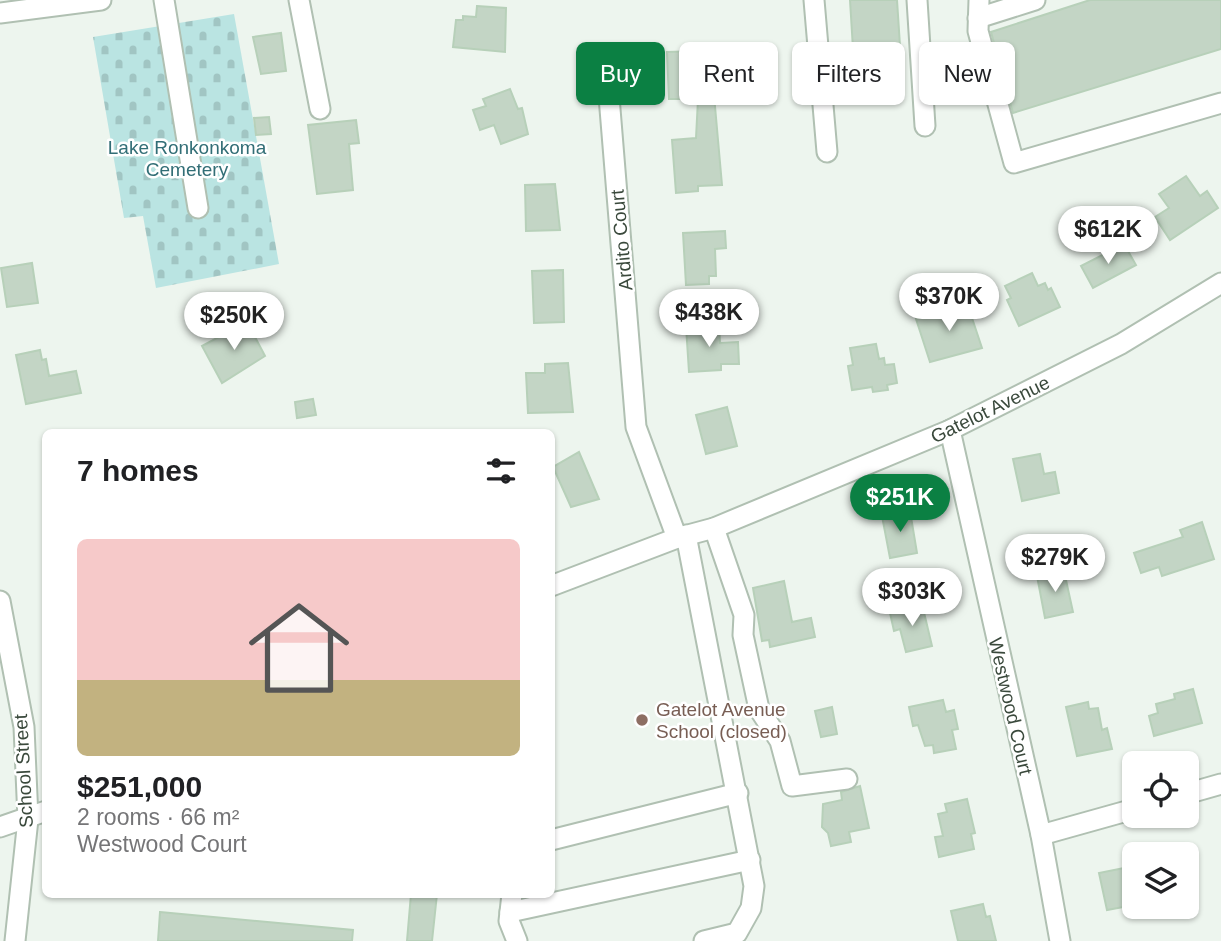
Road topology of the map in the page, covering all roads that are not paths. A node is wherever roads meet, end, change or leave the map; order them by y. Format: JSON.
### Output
{"nodes":[{"id":1,"x":101,"y":0,"type":"edge"},
{"id":2,"x":164,"y":0,"type":"edge"},
{"id":3,"x":299,"y":0,"type":"edge"},
{"id":4,"x":814,"y":0,"type":"edge"},
{"id":5,"x":917,"y":0,"type":"edge"},
{"id":6,"x":1035,"y":0,"type":"edge"},
{"id":7,"x":979,"y":9,"type":"edge"},
{"id":8,"x":0,"y":13,"type":"edge"},
{"id":9,"x":1221,"y":103,"type":"edge"},
{"id":10,"x":610,"y":105,"type":"edge"},
{"id":11,"x":320,"y":109,"type":"dead end"},
{"id":12,"x":925,"y":126,"type":"dead end"},
{"id":13,"x":827,"y":152,"type":"dead end"},
{"id":14,"x":198,"y":208,"type":"dead end"},
{"id":15,"x":1221,"y":283,"type":"edge"},
{"id":16,"x":950,"y":430,"type":"junction"},
{"id":17,"x":714,"y":528,"type":"junction"},
{"id":18,"x":682,"y":537,"type":"junction"},
{"id":19,"x":555,"y":585,"type":"edge"},
{"id":20,"x":0,"y":601,"type":"edge"},
{"id":21,"x":847,"y":779,"type":"dead end"},
{"id":22,"x":1221,"y":784,"type":"edge"},
{"id":23,"x":1199,"y":790,"type":"edge"},
{"id":24,"x":738,"y":793,"type":"junction"},
{"id":25,"x":1122,"y":811,"type":"edge"},
{"id":26,"x":37,"y":815,"type":"edge"},
{"id":27,"x":0,"y":827,"type":"edge"},
{"id":28,"x":1041,"y":835,"type":"junction"},
{"id":29,"x":555,"y":839,"type":"edge"},
{"id":30,"x":750,"y":860,"type":"junction"},
{"id":31,"x":555,"y":895,"type":"edge"},
{"id":32,"x":539,"y":898,"type":"edge"},
{"id":33,"x":511,"y":903,"type":"edge"},
{"id":34,"x":15,"y":941,"type":"edge"},
{"id":35,"x":517,"y":941,"type":"edge"},
{"id":36,"x":704,"y":941,"type":"edge"},
{"id":37,"x":1060,"y":941,"type":"edge"}],
"edges":[{"from":1,"to":8,"type":"street"},
{"from":2,"to":14,"type":"street"},
{"from":3,"to":11,"type":"street"},
{"from":4,"to":13,"type":"street"},
{"from":5,"to":12,"type":"street"},
{"from":6,"to":7,"type":"street"},
{"from":7,"to":9,"type":"street"},
{"from":10,"to":18,"type":"street","name":"Ardito Court"},
{"from":15,"to":16,"type":"street","name":"Gatelot Avenue"},
{"from":16,"to":17,"type":"street","name":"Gatelot Avenue"},
{"from":16,"to":28,"type":"street","name":"Westwood Court"},
{"from":17,"to":18,"type":"street","name":"Gatelot Avenue"},
{"from":17,"to":21,"type":"street"},
{"from":18,"to":19,"type":"street","name":"Gatelot Avenue"},
{"from":18,"to":24,"type":"street","name":"Ardito Court"},
{"from":20,"to":26,"type":"street","name":"School Street"},
{"from":22,"to":23,"type":"street"},
{"from":24,"to":29,"type":"street"},
{"from":24,"to":30,"type":"street","name":"Ardito Court"},
{"from":25,"to":28,"type":"street"},
{"from":26,"to":27,"type":"street"},
{"from":26,"to":34,"type":"street","name":"School Street"},
{"from":28,"to":37,"type":"street","name":"Westwood Court"},
{"from":30,"to":31,"type":"street"},
{"from":30,"to":36,"type":"street","name":"Ardito Court"},
{"from":32,"to":33,"type":"street"},
{"from":33,"to":35,"type":"street"}]}
